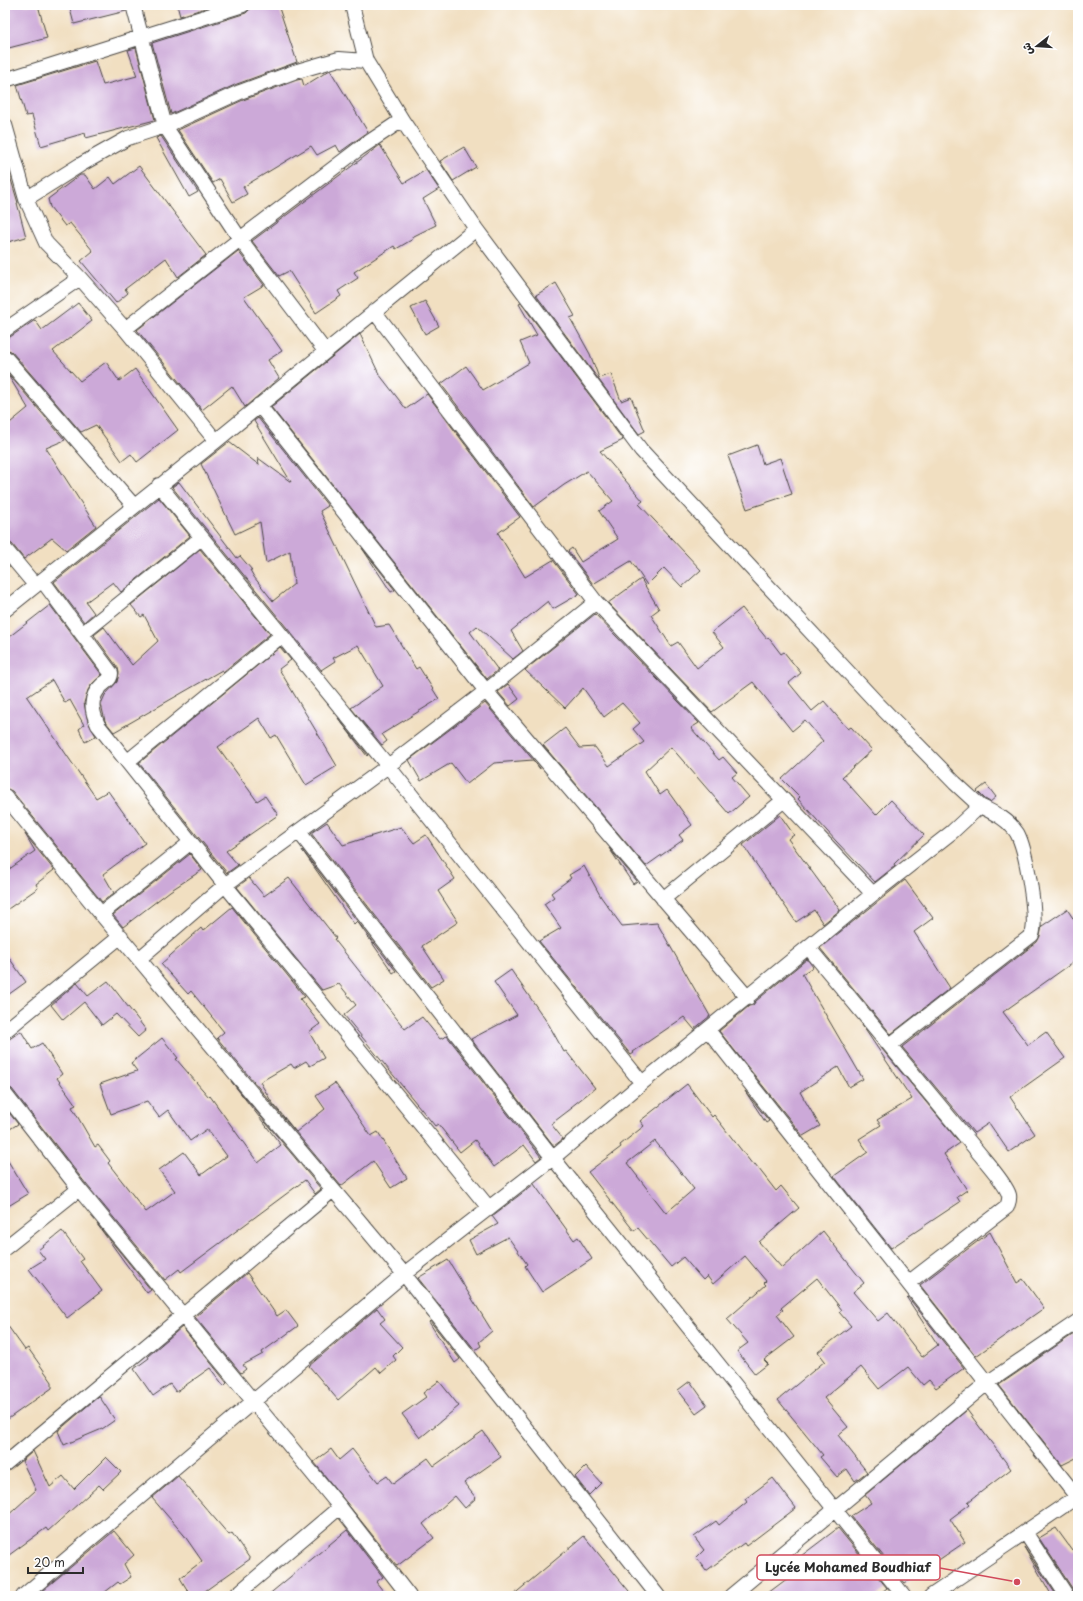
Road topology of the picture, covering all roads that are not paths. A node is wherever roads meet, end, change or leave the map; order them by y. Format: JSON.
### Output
{"nodes":[{"id":1,"x":133,"y":5,"type":"edge"},
{"id":2,"x":243,"y":5,"type":"edge"},
{"id":3,"x":352,"y":5,"type":"edge"},
{"id":4,"x":141,"y":36,"type":"junction"},
{"id":5,"x":366,"y":62,"type":"junction"},
{"id":6,"x":5,"y":80,"type":"edge"},
{"id":7,"x":402,"y":120,"type":"junction"},
{"id":8,"x":5,"y":125,"type":"edge"},
{"id":9,"x":165,"y":126,"type":"junction"},
{"id":10,"x":26,"y":199,"type":"junction"},
{"id":11,"x":476,"y":229,"type":"junction"},
{"id":12,"x":240,"y":239,"type":"junction"},
{"id":13,"x":80,"y":278,"type":"junction"},
{"id":14,"x":374,"y":311,"type":"junction"},
{"id":15,"x":125,"y":329,"type":"junction"},
{"id":16,"x":5,"y":330,"type":"edge"},
{"id":17,"x":325,"y":351,"type":"junction"},
{"id":18,"x":5,"y":357,"type":"edge"},
{"id":19,"x":259,"y":405,"type":"junction"},
{"id":20,"x":216,"y":441,"type":"junction"},
{"id":21,"x":159,"y":485,"type":"junction"},
{"id":22,"x":134,"y":506,"type":"junction"},
{"id":23,"x":201,"y":538,"type":"junction"},
{"id":24,"x":5,"y":549,"type":"edge"},
{"id":25,"x":39,"y":583,"type":"junction"},
{"id":26,"x":596,"y":602,"type":"junction"},
{"id":27,"x":5,"y":610,"type":"edge"},
{"id":28,"x":82,"y":634,"type":"junction"},
{"id":29,"x":281,"y":636,"type":"junction"},
{"id":30,"x":486,"y":691,"type":"junction"},
{"id":31,"x":128,"y":761,"type":"junction"},
{"id":32,"x":388,"y":766,"type":"junction"},
{"id":33,"x":5,"y":796,"type":"edge"},
{"id":34,"x":784,"y":800,"type":"junction"},
{"id":35,"x":980,"y":806,"type":"junction"},
{"id":36,"x":299,"y":832,"type":"junction"},
{"id":37,"x":192,"y":842,"type":"junction"},
{"id":38,"x":225,"y":885,"type":"junction"},
{"id":39,"x":873,"y":894,"type":"junction"},
{"id":40,"x":663,"y":899,"type":"junction"},
{"id":41,"x":101,"y":914,"type":"junction"},
{"id":42,"x":121,"y":936,"type":"junction"},
{"id":43,"x":808,"y":947,"type":"junction"},
{"id":44,"x":139,"y":959,"type":"junction"},
{"id":45,"x":748,"y":998,"type":"junction"},
{"id":46,"x":708,"y":1030,"type":"junction"},
{"id":47,"x":5,"y":1031,"type":"edge"},
{"id":48,"x":890,"y":1045,"type":"junction"},
{"id":49,"x":642,"y":1083,"type":"junction"},
{"id":50,"x":5,"y":1094,"type":"edge"},
{"id":51,"x":553,"y":1158,"type":"junction"},
{"id":52,"x":79,"y":1189,"type":"junction"},
{"id":53,"x":333,"y":1190,"type":"junction"},
{"id":54,"x":489,"y":1208,"type":"junction"},
{"id":55,"x":5,"y":1248,"type":"edge"},
{"id":56,"x":404,"y":1274,"type":"junction"},
{"id":57,"x":908,"y":1283,"type":"junction"},
{"id":58,"x":182,"y":1316,"type":"junction"},
{"id":59,"x":1078,"y":1321,"type":"edge"},
{"id":60,"x":987,"y":1383,"type":"junction"},
{"id":61,"x":253,"y":1400,"type":"junction"},
{"id":62,"x":5,"y":1464,"type":"edge"},
{"id":63,"x":1077,"y":1496,"type":"edge"},
{"id":64,"x":340,"y":1507,"type":"junction"},
{"id":65,"x":835,"y":1509,"type":"junction"},
{"id":66,"x":1025,"y":1532,"type":"junction"},
{"id":67,"x":24,"y":1596,"type":"edge"},
{"id":68,"x":235,"y":1596,"type":"edge"},
{"id":69,"x":409,"y":1596,"type":"edge"},
{"id":70,"x":658,"y":1596,"type":"edge"},
{"id":71,"x":731,"y":1596,"type":"edge"},
{"id":72,"x":904,"y":1596,"type":"edge"},
{"id":73,"x":931,"y":1596,"type":"edge"},
{"id":74,"x":1067,"y":1596,"type":"edge"}],
"edges":[{"from":1,"to":4,"type":"street"},
{"from":2,"to":4,"type":"street"},
{"from":3,"to":5,"type":"street"},
{"from":4,"to":6,"type":"street"},
{"from":4,"to":9,"type":"street"},
{"from":5,"to":7,"type":"street"},
{"from":5,"to":9,"type":"street"},
{"from":7,"to":11,"type":"street"},
{"from":7,"to":12,"type":"street"},
{"from":8,"to":10,"type":"street"},
{"from":9,"to":10,"type":"street"},
{"from":9,"to":12,"type":"street"},
{"from":10,"to":13,"type":"street"},
{"from":11,"to":14,"type":"street"},
{"from":11,"to":35,"type":"street"},
{"from":12,"to":15,"type":"street"},
{"from":12,"to":17,"type":"street"},
{"from":13,"to":15,"type":"street"},
{"from":13,"to":16,"type":"street"},
{"from":14,"to":17,"type":"street"},
{"from":14,"to":26,"type":"street"},
{"from":15,"to":20,"type":"street"},
{"from":17,"to":19,"type":"street"},
{"from":18,"to":22,"type":"street"},
{"from":19,"to":20,"type":"street"},
{"from":19,"to":30,"type":"street"},
{"from":20,"to":21,"type":"street"},
{"from":21,"to":22,"type":"street"},
{"from":21,"to":23,"type":"street"},
{"from":22,"to":25,"type":"street"},
{"from":23,"to":28,"type":"street"},
{"from":23,"to":29,"type":"street"},
{"from":24,"to":25,"type":"street"},
{"from":25,"to":27,"type":"street"},
{"from":25,"to":28,"type":"street"},
{"from":26,"to":30,"type":"street"},
{"from":26,"to":34,"type":"street"},
{"from":28,"to":31,"type":"street"},
{"from":29,"to":31,"type":"street"},
{"from":29,"to":32,"type":"street"},
{"from":30,"to":32,"type":"street"},
{"from":30,"to":40,"type":"street"},
{"from":31,"to":37,"type":"street"},
{"from":32,"to":36,"type":"street"},
{"from":32,"to":49,"type":"street"},
{"from":33,"to":41,"type":"street"},
{"from":34,"to":39,"type":"street"},
{"from":34,"to":40,"type":"street"},
{"from":35,"to":39,"type":"street"},
{"from":35,"to":48,"type":"street"},
{"from":36,"to":38,"type":"street"},
{"from":36,"to":51,"type":"street"},
{"from":37,"to":38,"type":"street"},
{"from":37,"to":41,"type":"street"},
{"from":38,"to":44,"type":"street"},
{"from":38,"to":54,"type":"street"},
{"from":39,"to":43,"type":"street"},
{"from":40,"to":45,"type":"street"},
{"from":41,"to":42,"type":"street"},
{"from":42,"to":44,"type":"street"},
{"from":42,"to":47,"type":"street"},
{"from":43,"to":45,"type":"street"},
{"from":43,"to":48,"type":"street"},
{"from":44,"to":53,"type":"street"},
{"from":45,"to":46,"type":"street"},
{"from":46,"to":49,"type":"street"},
{"from":46,"to":57,"type":"street"},
{"from":48,"to":57,"type":"street"},
{"from":49,"to":51,"type":"street"},
{"from":50,"to":52,"type":"street"},
{"from":51,"to":54,"type":"street"},
{"from":51,"to":65,"type":"street"},
{"from":52,"to":55,"type":"street"},
{"from":52,"to":58,"type":"street"},
{"from":53,"to":56,"type":"street"},
{"from":53,"to":58,"type":"street"},
{"from":54,"to":56,"type":"street"},
{"from":56,"to":61,"type":"street"},
{"from":56,"to":70,"type":"street"},
{"from":57,"to":60,"type":"street"},
{"from":58,"to":61,"type":"street"},
{"from":58,"to":62,"type":"street"},
{"from":59,"to":60,"type":"street"},
{"from":60,"to":63,"type":"street"},
{"from":60,"to":65,"type":"street"},
{"from":61,"to":64,"type":"street"},
{"from":61,"to":67,"type":"street"},
{"from":63,"to":66,"type":"street"},
{"from":64,"to":68,"type":"street"},
{"from":64,"to":69,"type":"street"},
{"from":65,"to":71,"type":"street"},
{"from":65,"to":72,"type":"street"},
{"from":66,"to":73,"type":"street"},
{"from":66,"to":74,"type":"street"}]}
